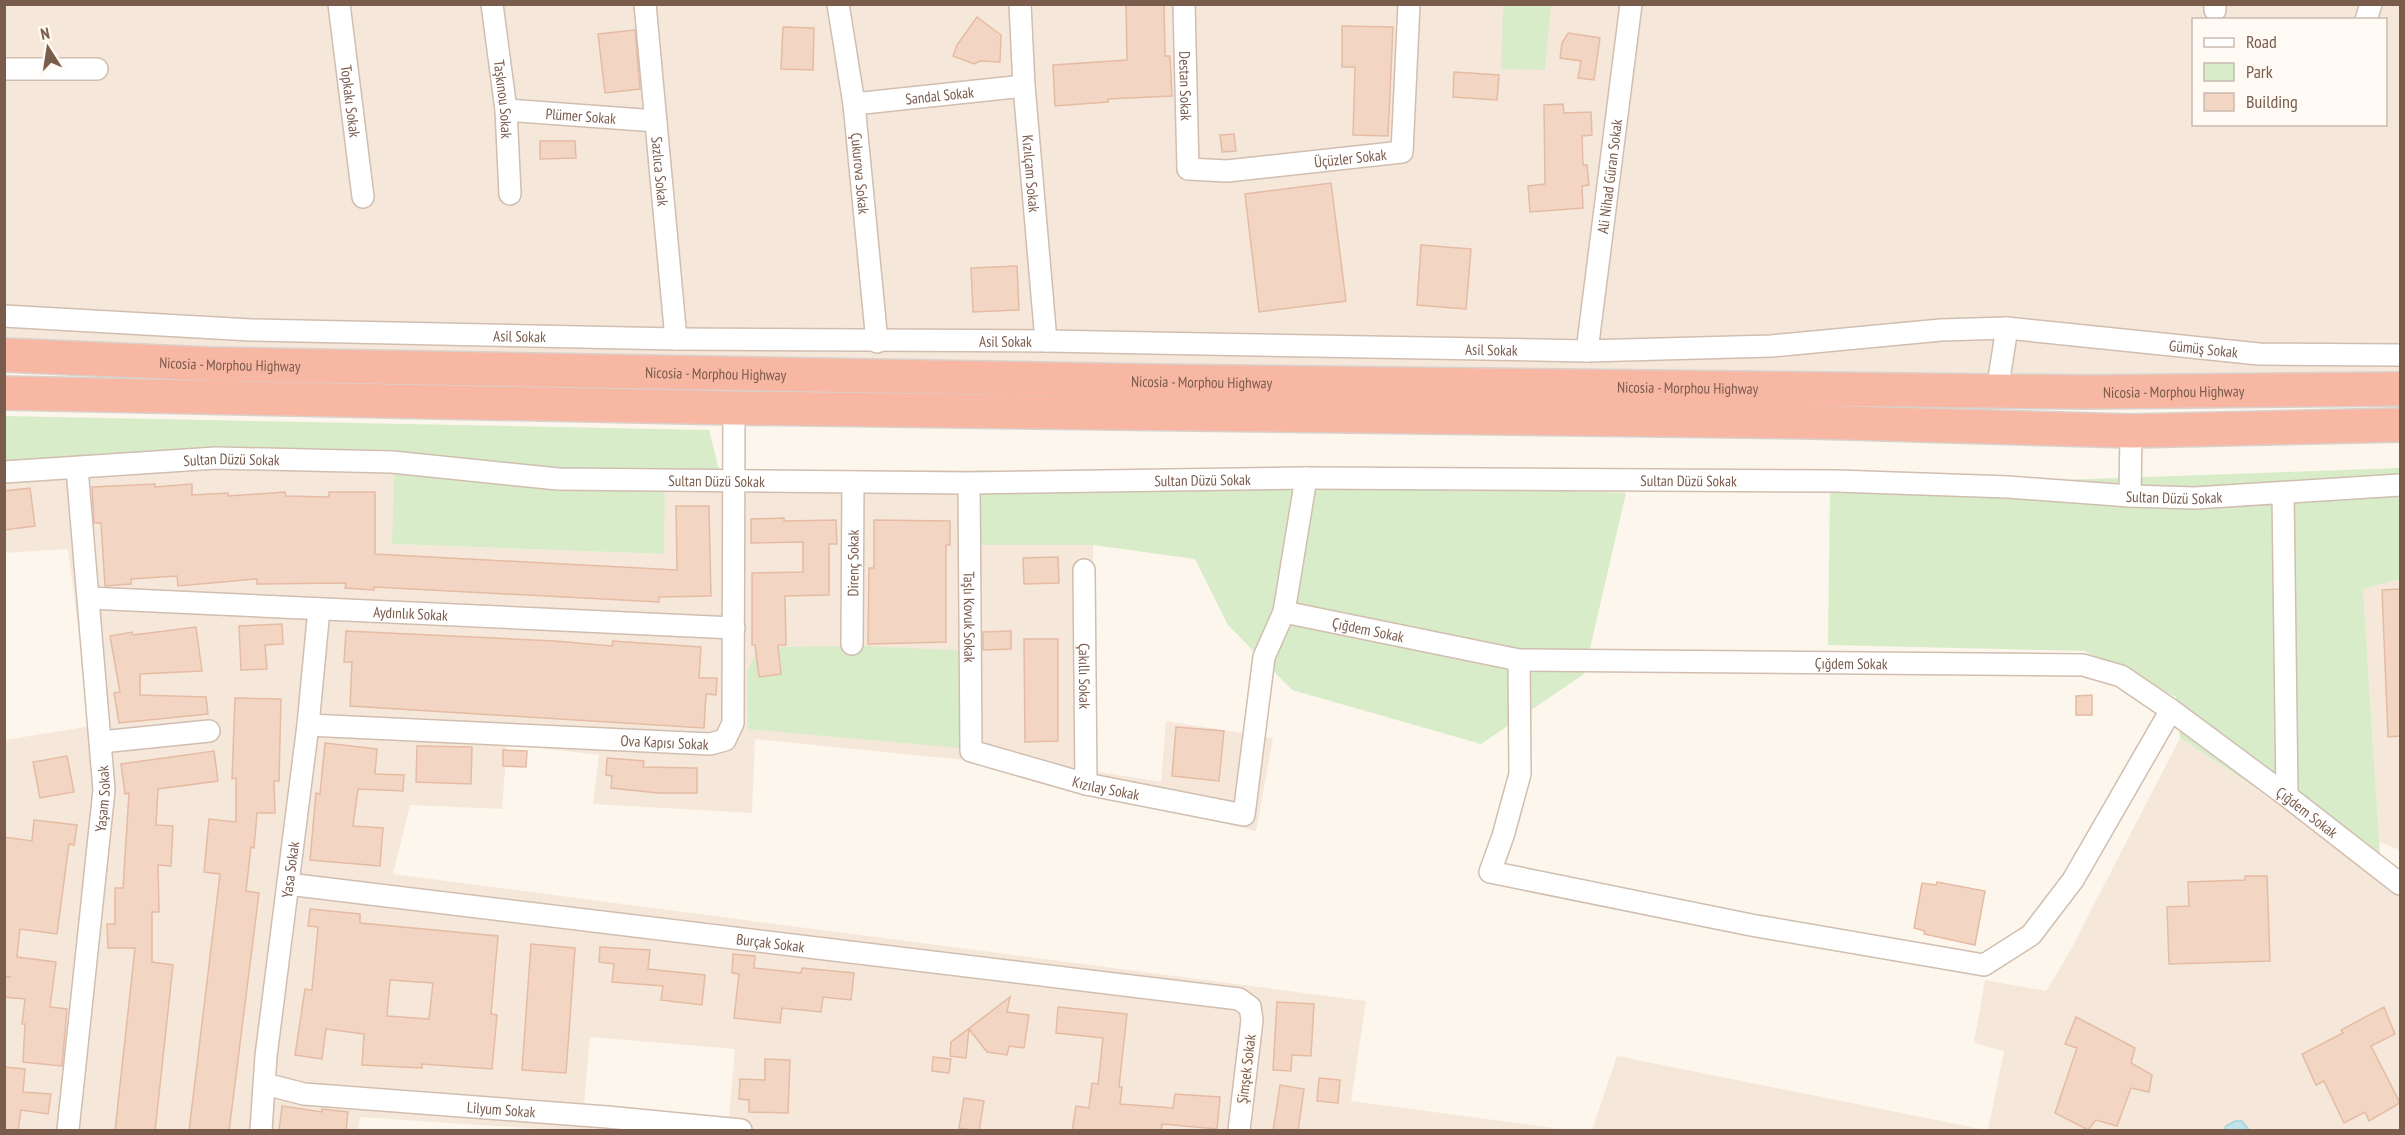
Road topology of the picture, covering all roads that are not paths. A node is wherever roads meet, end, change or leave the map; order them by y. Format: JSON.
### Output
{"nodes":[{"id":1,"x":339,"y":4,"type":"edge"},
{"id":2,"x":492,"y":4,"type":"edge"},
{"id":3,"x":645,"y":4,"type":"edge"},
{"id":4,"x":838,"y":4,"type":"edge"},
{"id":5,"x":1020,"y":4,"type":"edge"},
{"id":6,"x":1184,"y":4,"type":"edge"},
{"id":7,"x":1408,"y":4,"type":"edge"},
{"id":8,"x":1631,"y":4,"type":"edge"},
{"id":9,"x":4,"y":69,"type":"edge"},
{"id":10,"x":97,"y":69,"type":"dead end"},
{"id":11,"x":1024,"y":86,"type":"junction"},
{"id":12,"x":854,"y":104,"type":"junction"},
{"id":13,"x":506,"y":110,"type":"junction"},
{"id":14,"x":656,"y":121,"type":"junction"},
{"id":15,"x":1188,"y":169,"type":"joint"},
{"id":16,"x":510,"y":194,"type":"dead end"},
{"id":17,"x":363,"y":197,"type":"dead end"},
{"id":18,"x":4,"y":316,"type":"edge"},
{"id":19,"x":2007,"y":328,"type":"junction"},
{"id":20,"x":676,"y":339,"type":"junction"},
{"id":21,"x":1046,"y":341,"type":"junction"},
{"id":22,"x":877,"y":342,"type":"junction"},
{"id":23,"x":1587,"y":351,"type":"junction"},
{"id":24,"x":4,"y":355,"type":"edge"},
{"id":25,"x":2400,"y":355,"type":"edge"},
{"id":26,"x":2400,"y":389,"type":"edge"},
{"id":27,"x":1997,"y":391,"type":"junction"},
{"id":28,"x":4,"y":393,"type":"edge"},
{"id":29,"x":734,"y":408,"type":"junction"},
{"id":30,"x":2400,"y":425,"type":"edge"},
{"id":31,"x":2131,"y":431,"type":"junction"},
{"id":32,"x":77,"y":468,"type":"junction"},
{"id":33,"x":4,"y":472,"type":"edge"},
{"id":34,"x":1306,"y":478,"type":"junction"},
{"id":35,"x":735,"y":481,"type":"junction"},
{"id":36,"x":853,"y":483,"type":"junction"},
{"id":37,"x":969,"y":483,"type":"junction"},
{"id":38,"x":2400,"y":486,"type":"edge"},
{"id":39,"x":2283,"y":493,"type":"junction"},
{"id":40,"x":2130,"y":496,"type":"junction"},
{"id":41,"x":1084,"y":570,"type":"dead end"},
{"id":42,"x":89,"y":598,"type":"junction"},
{"id":43,"x":318,"y":609,"type":"junction"},
{"id":44,"x":1284,"y":612,"type":"junction"},
{"id":45,"x":734,"y":628,"type":"junction"},
{"id":46,"x":852,"y":644,"type":"dead end"},
{"id":47,"x":1519,"y":660,"type":"junction"},
{"id":48,"x":2171,"y":710,"type":"junction"},
{"id":49,"x":308,"y":725,"type":"junction"},
{"id":50,"x":209,"y":731,"type":"dead end"},
{"id":51,"x":100,"y":741,"type":"junction"},
{"id":52,"x":971,"y":751,"type":"joint"},
{"id":53,"x":1086,"y":784,"type":"junction"},
{"id":54,"x":2287,"y":796,"type":"junction"},
{"id":55,"x":288,"y":884,"type":"junction"},
{"id":56,"x":2400,"y":884,"type":"edge"},
{"id":57,"x":1250,"y":1007,"type":"joint"},
{"id":58,"x":265,"y":1084,"type":"junction"},
{"id":59,"x":607,"y":1124,"type":"edge"},
{"id":60,"x":68,"y":1131,"type":"edge"},
{"id":61,"x":261,"y":1131,"type":"edge"},
{"id":62,"x":741,"y":1131,"type":"edge"},
{"id":63,"x":1239,"y":1131,"type":"edge"}],
"edges":[{"from":1,"to":17,"type":"street","name":"Topkakı Sokak"},
{"from":2,"to":13,"type":"street","name":"Taşkınou Sokak"},
{"from":3,"to":14,"type":"street","name":"Sazlıca Sokak"},
{"from":4,"to":12,"type":"street","name":"Çukurova Sokak"},
{"from":5,"to":11,"type":"street","name":"Kızılçam Sokak"},
{"from":6,"to":15,"type":"street","name":"Destan Sokak"},
{"from":7,"to":15,"type":"street","name":"Üçüzler Sokak"},
{"from":8,"to":23,"type":"street","name":"Ali Nihad Güran Sokak"},
{"from":9,"to":10,"type":"street"},
{"from":11,"to":12,"type":"street","name":"Sandal Sokak"},
{"from":11,"to":21,"type":"street","name":"Kızılçam Sokak"},
{"from":12,"to":22,"type":"street","name":"Çukurova Sokak"},
{"from":13,"to":14,"type":"street","name":"Plümer Sokak"},
{"from":13,"to":16,"type":"street","name":"Taşkınou Sokak"},
{"from":14,"to":20,"type":"street","name":"Sazlıca Sokak"},
{"from":18,"to":20,"type":"street","name":"Asil Sokak"},
{"from":19,"to":23,"type":"street","name":"Asil Sokak"},
{"from":19,"to":25,"type":"street","name":"Gümüş Sokak"},
{"from":19,"to":27,"type":"street"},
{"from":20,"to":22,"type":"street","name":"Asil Sokak"},
{"from":21,"to":22,"type":"street","name":"Asil Sokak"},
{"from":21,"to":23,"type":"street","name":"Asil Sokak"},
{"from":24,"to":27,"type":"highway","name":"Nicosia - Morphou Highway"},
{"from":26,"to":27,"type":"highway","name":"Nicosia - Morphou Highway"},
{"from":28,"to":29,"type":"highway"},
{"from":29,"to":31,"type":"highway"},
{"from":29,"to":35,"type":"street","name":"Ova Kapısı Sokak"},
{"from":30,"to":31,"type":"highway"},
{"from":31,"to":40,"type":"street"},
{"from":32,"to":33,"type":"street","name":"Sultan Düzü Sokak"},
{"from":32,"to":35,"type":"street","name":"Sultan Düzü Sokak"},
{"from":32,"to":42,"type":"street","name":"Yaşam Sokak"},
{"from":34,"to":37,"type":"street","name":"Sultan Düzü Sokak"},
{"from":34,"to":40,"type":"street","name":"Sultan Düzü Sokak"},
{"from":34,"to":44,"type":"street"},
{"from":35,"to":36,"type":"street","name":"Sultan Düzü Sokak"},
{"from":35,"to":45,"type":"street","name":"Ova Kapısı Sokak"},
{"from":36,"to":37,"type":"street","name":"Sultan Düzü Sokak"},
{"from":36,"to":46,"type":"street","name":"Direnç Sokak"},
{"from":37,"to":52,"type":"street","name":"Taşlı Kovuk Sokak"},
{"from":38,"to":39,"type":"street","name":"Sultan Düzü Sokak"},
{"from":39,"to":40,"type":"street","name":"Sultan Düzü Sokak"},
{"from":39,"to":54,"type":"street"},
{"from":41,"to":53,"type":"street","name":"Çakıllı Sokak"},
{"from":42,"to":43,"type":"street","name":"Aydınlık Sokak"},
{"from":42,"to":51,"type":"street","name":"Yaşam Sokak"},
{"from":43,"to":45,"type":"street","name":"Aydınlık Sokak"},
{"from":43,"to":49,"type":"street","name":"Yasa Sokak"},
{"from":44,"to":47,"type":"street","name":"Çığdem Sokak"},
{"from":44,"to":53,"type":"street","name":"Kızılay Sokak"},
{"from":45,"to":49,"type":"street","name":"Ova Kapısı Sokak"},
{"from":47,"to":48,"type":"street","name":"Çığdem Sokak"},
{"from":47,"to":48,"type":"street"},
{"from":48,"to":54,"type":"street","name":"Çığdem Sokak"},
{"from":49,"to":55,"type":"street","name":"Yasa Sokak"},
{"from":50,"to":51,"type":"street"},
{"from":51,"to":60,"type":"street","name":"Yaşam Sokak"},
{"from":52,"to":53,"type":"street","name":"Kızılay Sokak"},
{"from":54,"to":56,"type":"street","name":"Çığdem Sokak"},
{"from":55,"to":57,"type":"street","name":"Burçak Sokak"},
{"from":55,"to":58,"type":"street","name":"Yasa Sokak"},
{"from":57,"to":63,"type":"street","name":"Şimşek Sokak"},
{"from":58,"to":59,"type":"street","name":"Lilyum Sokak"},
{"from":58,"to":61,"type":"street","name":"Yasa Sokak"},
{"from":59,"to":62,"type":"street","name":"Lilyum Sokak"}]}
